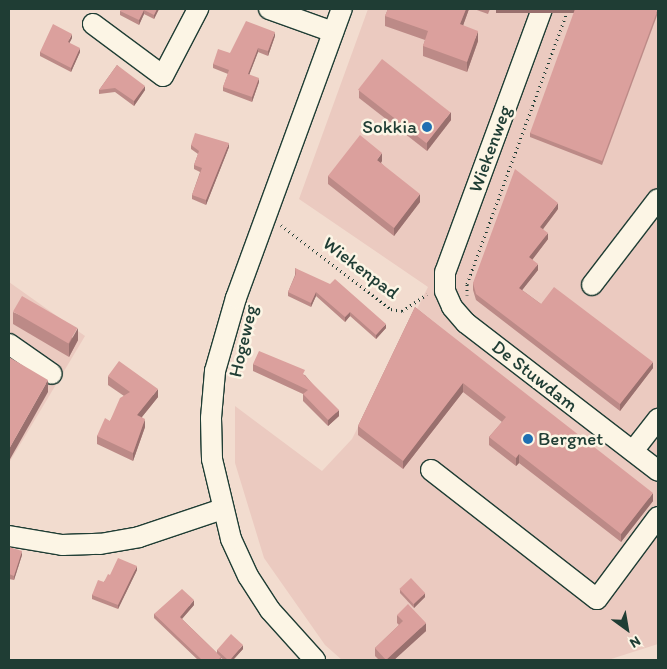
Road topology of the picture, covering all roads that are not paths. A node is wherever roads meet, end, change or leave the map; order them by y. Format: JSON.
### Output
{"nodes":[{"id":1,"x":198,"y":9,"type":"edge"},
{"id":2,"x":269,"y":9,"type":"edge"},
{"id":3,"x":342,"y":9,"type":"edge"},
{"id":4,"x":542,"y":9,"type":"edge"},
{"id":5,"x":93,"y":24,"type":"dead end"},
{"id":6,"x":333,"y":32,"type":"junction"},
{"id":7,"x":658,"y":199,"type":"edge"},
{"id":8,"x":592,"y":285,"type":"dead end"},
{"id":9,"x":445,"y":291,"type":"joint"},
{"id":10,"x":9,"y":344,"type":"edge"},
{"id":11,"x":52,"y":374,"type":"dead end"},
{"id":12,"x":658,"y":419,"type":"edge"},
{"id":13,"x":633,"y":452,"type":"junction"},
{"id":14,"x":431,"y":470,"type":"dead end"},
{"id":15,"x":658,"y":471,"type":"edge"},
{"id":16,"x":222,"y":509,"type":"junction"},
{"id":17,"x":658,"y":517,"type":"edge"},
{"id":18,"x":9,"y":536,"type":"edge"},
{"id":19,"x":315,"y":660,"type":"edge"}],
"edges":[{"from":1,"to":5,"type":"street"},
{"from":2,"to":6,"type":"street"},
{"from":3,"to":6,"type":"street","name":"Hogeweg"},
{"from":4,"to":9,"type":"street","name":"Wiekenweg"},
{"from":6,"to":16,"type":"street","name":"Hogeweg"},
{"from":7,"to":8,"type":"street"},
{"from":9,"to":13,"type":"street","name":"De Stuwdam"},
{"from":10,"to":11,"type":"street"},
{"from":12,"to":13,"type":"street"},
{"from":13,"to":15,"type":"street","name":"De Stuwdam"},
{"from":14,"to":17,"type":"street"},
{"from":16,"to":18,"type":"street"},
{"from":16,"to":19,"type":"street","name":"Hogeweg"}]}
